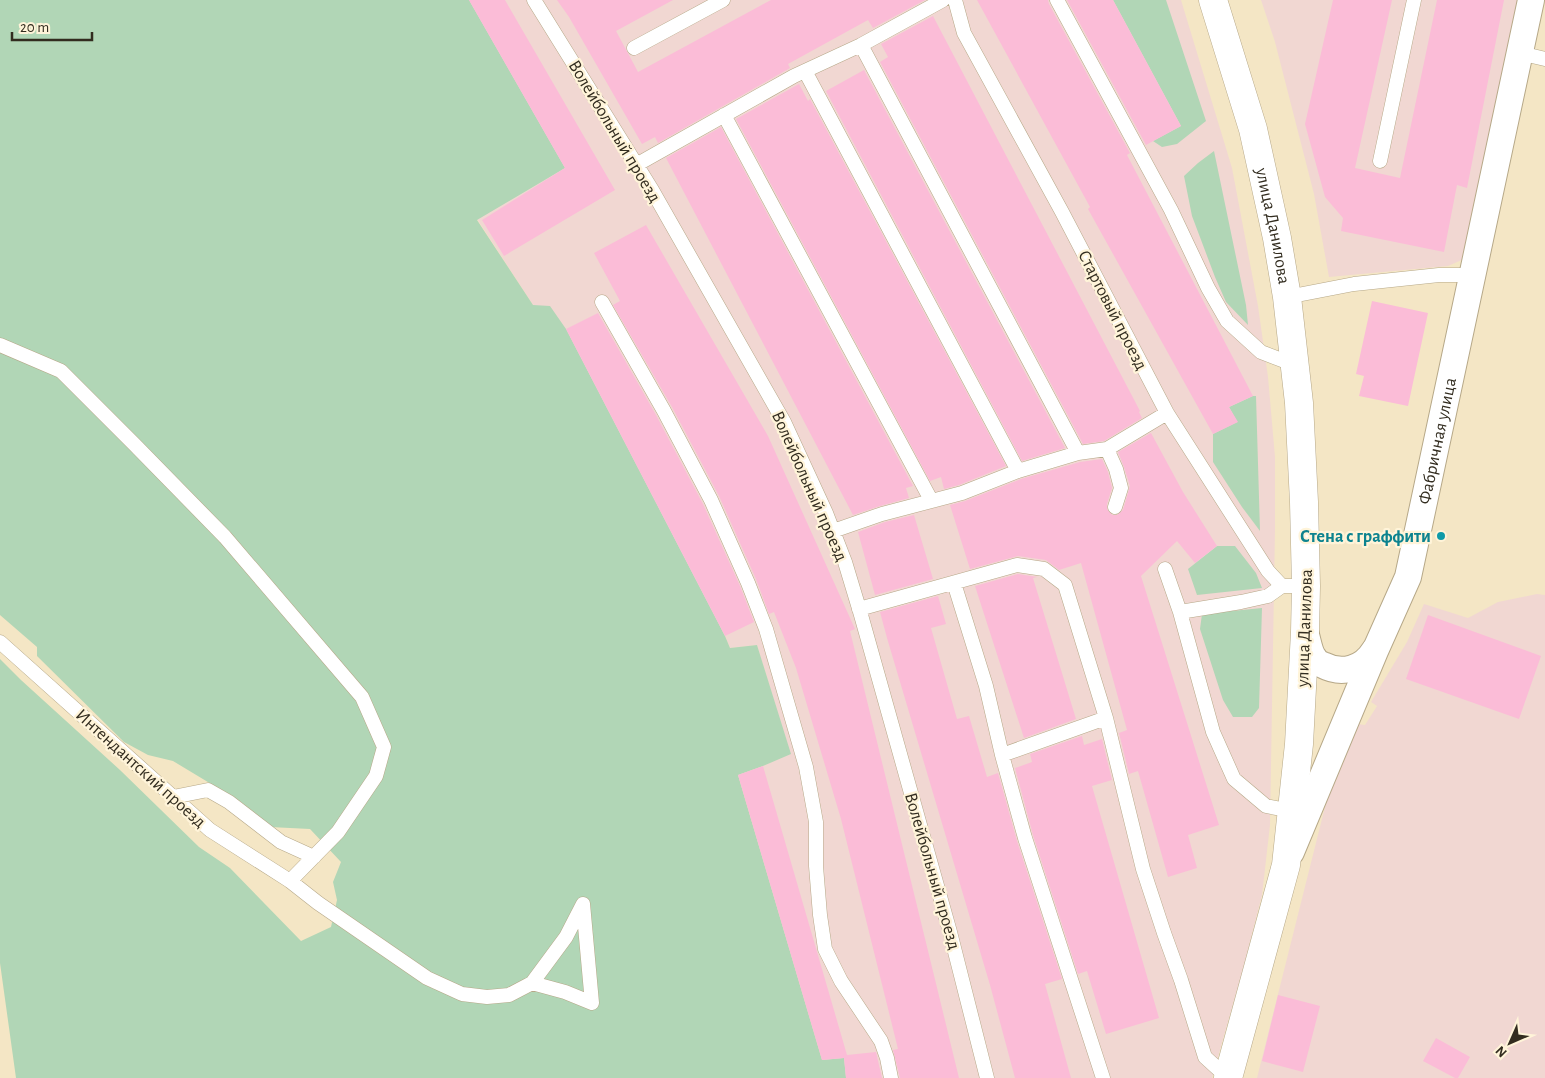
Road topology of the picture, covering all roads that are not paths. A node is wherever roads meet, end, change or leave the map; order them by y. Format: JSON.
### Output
{"nodes":[{"id":1,"x":534,"y":0,"type":"edge"},
{"id":2,"x":723,"y":0,"type":"edge"},
{"id":3,"x":955,"y":0,"type":"edge"},
{"id":4,"x":1057,"y":0,"type":"edge"},
{"id":5,"x":1213,"y":0,"type":"edge"},
{"id":6,"x":1414,"y":0,"type":"edge"},
{"id":7,"x":1531,"y":0,"type":"edge"},
{"id":8,"x":936,"y":2,"type":"edge"},
{"id":9,"x":861,"y":45,"type":"junction"},
{"id":10,"x":634,"y":48,"type":"dead end"},
{"id":11,"x":1520,"y":52,"type":"junction"},
{"id":12,"x":1545,"y":59,"type":"edge"},
{"id":13,"x":805,"y":71,"type":"junction"},
{"id":14,"x":724,"y":115,"type":"junction"},
{"id":15,"x":1380,"y":161,"type":"dead end"},
{"id":16,"x":636,"y":165,"type":"junction"},
{"id":17,"x":1473,"y":274,"type":"junction"},
{"id":18,"x":1287,"y":297,"type":"junction"},
{"id":19,"x":602,"y":302,"type":"dead end"},
{"id":20,"x":0,"y":345,"type":"edge"},
{"id":21,"x":1295,"y":365,"type":"junction"},
{"id":22,"x":1167,"y":413,"type":"junction"},
{"id":23,"x":1108,"y":449,"type":"junction"},
{"id":24,"x":1078,"y":453,"type":"junction"},
{"id":25,"x":1018,"y":471,"type":"junction"},
{"id":26,"x":931,"y":500,"type":"junction"},
{"id":27,"x":1114,"y":507,"type":"dead end"},
{"id":28,"x":832,"y":531,"type":"junction"},
{"id":29,"x":1166,"y":569,"type":"dead end"},
{"id":30,"x":954,"y":583,"type":"junction"},
{"id":31,"x":1294,"y":586,"type":"junction"},
{"id":32,"x":859,"y":609,"type":"junction"},
{"id":33,"x":1180,"y":612,"type":"junction"},
{"id":34,"x":1305,"y":632,"type":"junction"},
{"id":35,"x":0,"y":642,"type":"edge"},
{"id":36,"x":1375,"y":651,"type":"junction"},
{"id":37,"x":1106,"y":718,"type":"junction"},
{"id":38,"x":1002,"y":755,"type":"junction"},
{"id":39,"x":173,"y":797,"type":"junction"},
{"id":40,"x":1292,"y":811,"type":"junction"},
{"id":41,"x":314,"y":856,"type":"junction"},
{"id":42,"x":1286,"y":865,"type":"junction"},
{"id":43,"x":290,"y":881,"type":"junction"},
{"id":44,"x":532,"y":984,"type":"junction"},
{"id":45,"x":891,"y":1078,"type":"edge"},
{"id":46,"x":987,"y":1078,"type":"edge"},
{"id":47,"x":1103,"y":1078,"type":"edge"},
{"id":48,"x":1228,"y":1078,"type":"edge"}],
"edges":[{"from":1,"to":16,"type":"lane","name":"Волейбольный проезд"},
{"from":2,"to":10,"type":"lane"},
{"from":3,"to":22,"type":"lane","name":"Стартовый проезд"},
{"from":4,"to":21,"type":"lane"},
{"from":5,"to":18,"type":"street","name":"улица Данилова"},
{"from":6,"to":15,"type":"lane"},
{"from":7,"to":11,"type":"street","name":"Фабричная улица"},
{"from":8,"to":9,"type":"lane"},
{"from":9,"to":13,"type":"lane"},
{"from":9,"to":24,"type":"lane"},
{"from":11,"to":12,"type":"lane"},
{"from":11,"to":17,"type":"street","name":"Фабричная улица"},
{"from":13,"to":14,"type":"lane"},
{"from":13,"to":25,"type":"lane"},
{"from":14,"to":16,"type":"lane"},
{"from":14,"to":26,"type":"lane"},
{"from":16,"to":28,"type":"lane","name":"Волейбольный проезд"},
{"from":17,"to":18,"type":"lane"},
{"from":17,"to":36,"type":"street","name":"Фабричная улица"},
{"from":18,"to":21,"type":"street","name":"улица Данилова"},
{"from":19,"to":45,"type":"lane"},
{"from":20,"to":41,"type":"lane"},
{"from":21,"to":31,"type":"street","name":"улица Данилова"},
{"from":22,"to":23,"type":"lane"},
{"from":22,"to":31,"type":"lane","name":"Стартовый проезд"},
{"from":23,"to":24,"type":"lane"},
{"from":23,"to":27,"type":"lane"},
{"from":24,"to":25,"type":"lane"},
{"from":25,"to":26,"type":"lane"},
{"from":26,"to":28,"type":"lane"},
{"from":28,"to":32,"type":"lane","name":"Волейбольный проезд"},
{"from":29,"to":33,"type":"lane"},
{"from":30,"to":32,"type":"lane"},
{"from":30,"to":37,"type":"lane"},
{"from":30,"to":38,"type":"lane"},
{"from":31,"to":33,"type":"lane"},
{"from":31,"to":34,"type":"street","name":"улица Данилова"},
{"from":32,"to":46,"type":"lane","name":"Волейбольный проезд"},
{"from":33,"to":40,"type":"lane"},
{"from":34,"to":36,"type":"street"},
{"from":34,"to":40,"type":"street","name":"улица Данилова"},
{"from":35,"to":39,"type":"lane","name":"Интендантский проезд"},
{"from":36,"to":42,"type":"street","name":"Фабричная улица"},
{"from":37,"to":38,"type":"lane"},
{"from":37,"to":48,"type":"lane"},
{"from":38,"to":47,"type":"lane"},
{"from":39,"to":41,"type":"lane"},
{"from":39,"to":43,"type":"lane","name":"Интендантский проезд"},
{"from":40,"to":42,"type":"street","name":"улица Данилова"},
{"from":41,"to":43,"type":"lane"},
{"from":42,"to":48,"type":"street","name":"улица Данилова"},
{"from":43,"to":44,"type":"lane","name":"Интендантский проезд"},
{"from":44,"to":44,"type":"lane"}]}
